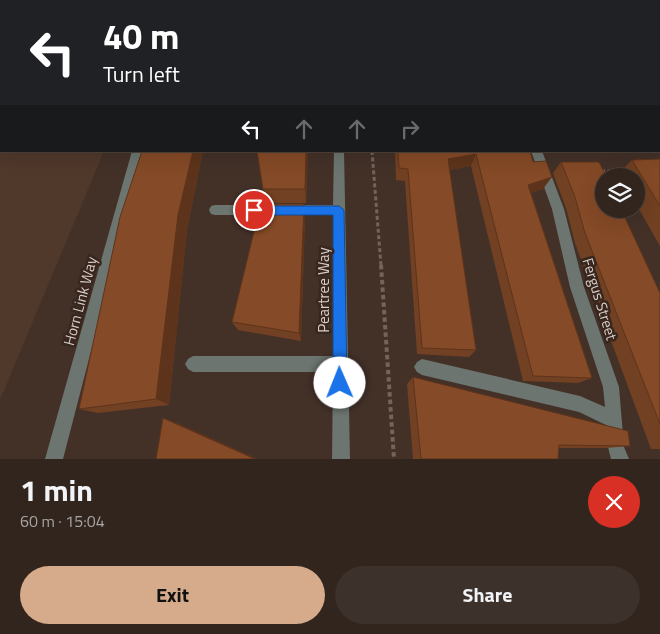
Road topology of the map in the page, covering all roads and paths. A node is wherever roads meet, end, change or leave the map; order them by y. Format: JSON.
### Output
{"nodes":[{"id":1,"x":138,"y":152,"type":"edge"},
{"id":2,"x":339,"y":152,"type":"edge"},
{"id":3,"x":372,"y":152,"type":"edge"},
{"id":4,"x":536,"y":152,"type":"edge"},
{"id":5,"x":592,"y":170,"type":"edge"},
{"id":6,"x":595,"y":170,"type":"edge"},
{"id":7,"x":215,"y":210,"type":"dead end"},
{"id":8,"x":339,"y":210,"type":"junction"},
{"id":9,"x":193,"y":364,"type":"dead end"},
{"id":10,"x":340,"y":364,"type":"junction"},
{"id":11,"x":422,"y":367,"type":"dead end"},
{"id":12,"x":614,"y":420,"type":"junction"},
{"id":13,"x":54,"y":459,"type":"edge"},
{"id":14,"x":341,"y":459,"type":"edge"},
{"id":15,"x":394,"y":459,"type":"edge"},
{"id":16,"x":620,"y":459,"type":"edge"}],
"edges":[{"from":1,"to":13,"type":"street","name":"Horn Link Way"},
{"from":2,"to":8,"type":"street","name":"Peartree Way"},
{"from":3,"to":15,"type":"path"},
{"from":4,"to":12,"type":"street","name":"Fergus Street"},
{"from":5,"to":6,"type":"path"},
{"from":7,"to":8,"type":"street"},
{"from":8,"to":10,"type":"street","name":"Peartree Way"},
{"from":9,"to":10,"type":"street"},
{"from":10,"to":14,"type":"street","name":"Peartree Way"},
{"from":11,"to":12,"type":"street"},
{"from":12,"to":16,"type":"street","name":"Fergus Street"}]}
